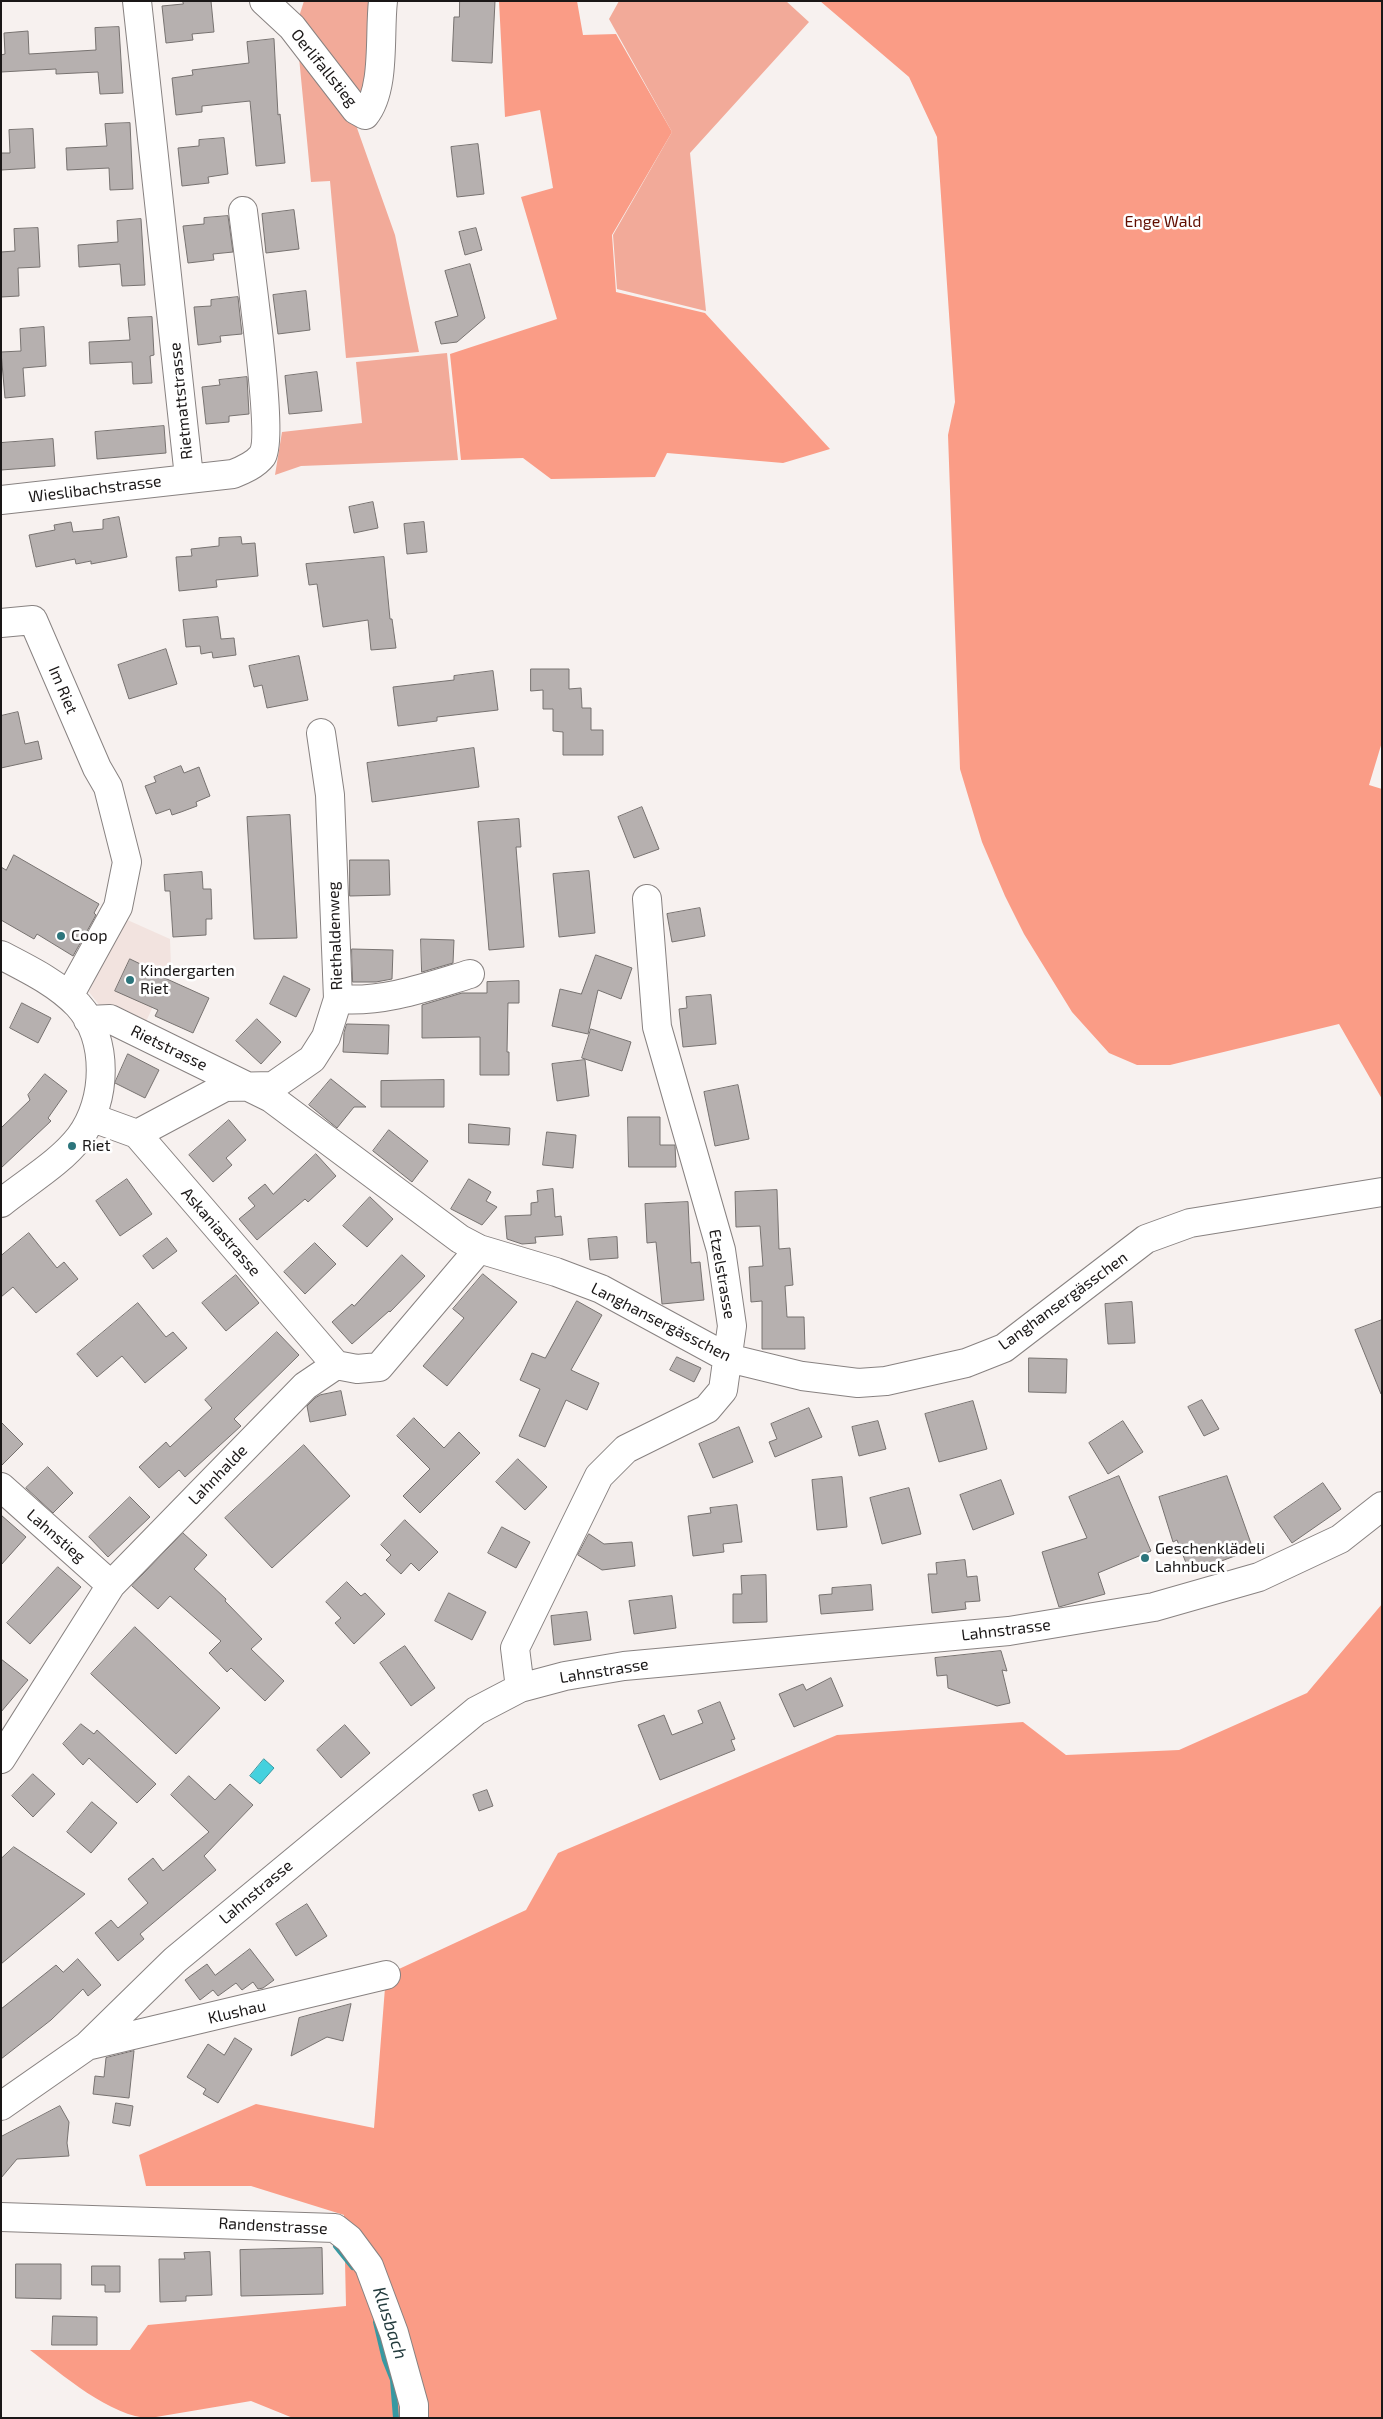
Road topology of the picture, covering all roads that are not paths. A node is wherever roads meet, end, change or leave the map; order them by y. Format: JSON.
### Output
{"nodes":[{"id":1,"x":137,"y":1,"type":"edge"},
{"id":2,"x":264,"y":1,"type":"edge"},
{"id":3,"x":383,"y":1,"type":"edge"},
{"id":4,"x":243,"y":211,"type":"dead end"},
{"id":5,"x":190,"y":477,"type":"junction"},
{"id":6,"x":1,"y":500,"type":"edge"},
{"id":7,"x":1,"y":623,"type":"edge"},
{"id":8,"x":321,"y":733,"type":"dead end"},
{"id":9,"x":647,"y":899,"type":"dead end"},
{"id":10,"x":1,"y":955,"type":"edge"},
{"id":11,"x":470,"y":974,"type":"dead end"},
{"id":12,"x":68,"y":996,"type":"junction"},
{"id":13,"x":338,"y":999,"type":"junction"},
{"id":14,"x":88,"y":1020,"type":"junction"},
{"id":15,"x":249,"y":1087,"type":"junction"},
{"id":16,"x":93,"y":1118,"type":"junction"},
{"id":17,"x":137,"y":1134,"type":"junction"},
{"id":18,"x":1382,"y":1192,"type":"edge"},
{"id":19,"x":1,"y":1203,"type":"edge"},
{"id":20,"x":479,"y":1249,"type":"junction"},
{"id":21,"x":728,"y":1358,"type":"junction"},
{"id":22,"x":336,"y":1366,"type":"junction"},
{"id":23,"x":1,"y":1488,"type":"edge"},
{"id":24,"x":1382,"y":1506,"type":"edge"},
{"id":25,"x":111,"y":1584,"type":"junction"},
{"id":26,"x":520,"y":1688,"type":"junction"},
{"id":27,"x":1,"y":1759,"type":"edge"},
{"id":28,"x":386,"y":1976,"type":"dead end"},
{"id":29,"x":87,"y":2046,"type":"junction"},
{"id":30,"x":1,"y":2106,"type":"edge"},
{"id":31,"x":1,"y":2217,"type":"edge"},
{"id":32,"x":414,"y":2418,"type":"edge"}],
"edges":[{"from":1,"to":5,"type":"street","name":"Rietmattstrasse"},
{"from":2,"to":3,"type":"street","name":"Oerlifallstieg"},
{"from":4,"to":5,"type":"street","name":"Rietmattstrasse"},
{"from":5,"to":6,"type":"street","name":"Wieslibachstrasse"},
{"from":7,"to":12,"type":"street","name":"Im Riet"},
{"from":8,"to":13,"type":"street","name":"Riethaldenweg"},
{"from":9,"to":21,"type":"street","name":"Etzelstrasse"},
{"from":10,"to":12,"type":"street"},
{"from":11,"to":13,"type":"street"},
{"from":12,"to":14,"type":"street"},
{"from":13,"to":15,"type":"street","name":"Riethaldenweg"},
{"from":14,"to":15,"type":"street","name":"Rietstrasse"},
{"from":14,"to":16,"type":"street"},
{"from":15,"to":17,"type":"street","name":"Riethaldenweg"},
{"from":15,"to":20,"type":"street","name":"Langhansergässchen"},
{"from":16,"to":17,"type":"street","name":"Askaniastrasse"},
{"from":16,"to":19,"type":"street"},
{"from":17,"to":22,"type":"street","name":"Askaniastrasse"},
{"from":18,"to":21,"type":"street","name":"Langhansergässchen"},
{"from":20,"to":21,"type":"street","name":"Langhansergässchen"},
{"from":20,"to":22,"type":"street"},
{"from":21,"to":26,"type":"street","name":"Etzelstrasse"},
{"from":22,"to":25,"type":"street","name":"Lahnhalde"},
{"from":23,"to":25,"type":"street","name":"Lahnstieg"},
{"from":24,"to":26,"type":"street","name":"Lahnstrasse"},
{"from":25,"to":27,"type":"street","name":"Lahnhalde"},
{"from":26,"to":29,"type":"street","name":"Lahnstrasse"},
{"from":28,"to":29,"type":"street","name":"Klushau"},
{"from":29,"to":30,"type":"street","name":"Lahnstrasse"},
{"from":31,"to":32,"type":"street","name":"Randenstrasse"}]}
